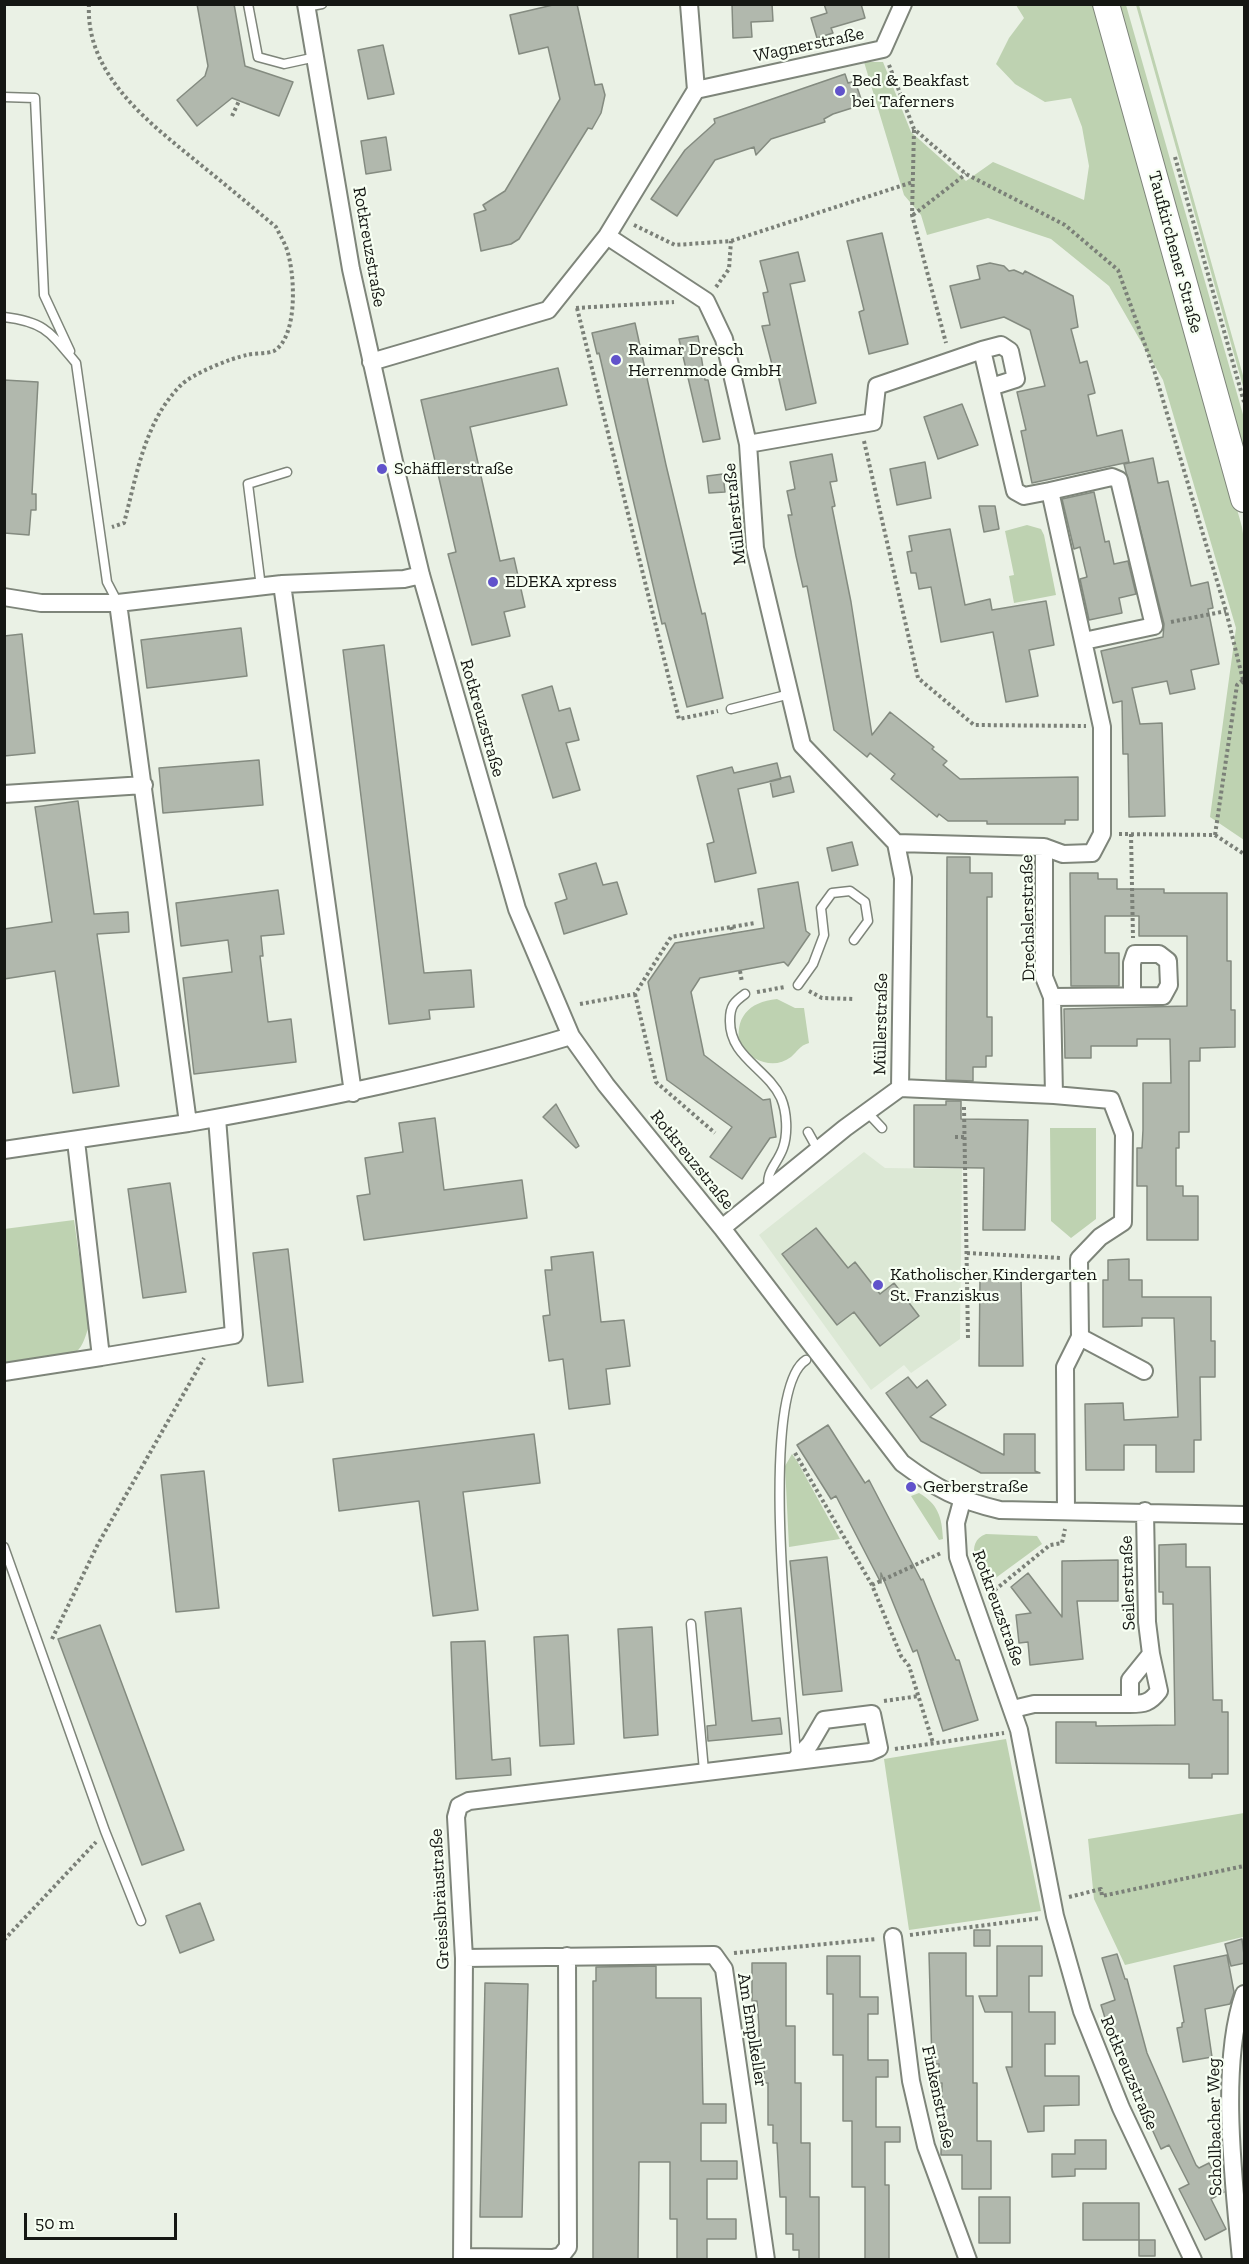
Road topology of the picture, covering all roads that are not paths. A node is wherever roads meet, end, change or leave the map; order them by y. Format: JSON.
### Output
{"nodes":[{"id":1,"x":248,"y":4,"type":"edge"},
{"id":2,"x":689,"y":4,"type":"edge"},
{"id":3,"x":903,"y":4,"type":"edge"},
{"id":4,"x":1106,"y":4,"type":"edge"},
{"id":5,"x":312,"y":5,"type":"edge"},
{"id":6,"x":316,"y":57,"type":"junction"},
{"id":7,"x":696,"y":90,"type":"junction"},
{"id":8,"x":4,"y":97,"type":"edge"},
{"id":9,"x":607,"y":236,"type":"junction"},
{"id":10,"x":4,"y":317,"type":"edge"},
{"id":11,"x":982,"y":350,"type":"junction"},
{"id":12,"x":371,"y":362,"type":"junction"},
{"id":13,"x":76,"y":363,"type":"junction"},
{"id":14,"x":991,"y":387,"type":"junction"},
{"id":15,"x":748,"y":444,"type":"junction"},
{"id":16,"x":287,"y":472,"type":"dead end"},
{"id":17,"x":1050,"y":490,"type":"junction"},
{"id":18,"x":1245,"y":498,"type":"edge"},
{"id":19,"x":421,"y":575,"type":"junction"},
{"id":20,"x":282,"y":584,"type":"junction"},
{"id":21,"x":261,"y":587,"type":"junction"},
{"id":22,"x":4,"y":597,"type":"edge"},
{"id":23,"x":118,"y":603,"type":"junction"},
{"id":24,"x":1084,"y":641,"type":"junction"},
{"id":25,"x":790,"y":694,"type":"junction"},
{"id":26,"x":730,"y":709,"type":"road end"},
{"id":27,"x":144,"y":785,"type":"junction"},
{"id":28,"x":4,"y":794,"type":"edge"},
{"id":29,"x":896,"y":843,"type":"junction"},
{"id":30,"x":1044,"y":847,"type":"junction"},
{"id":31,"x":854,"y":940,"type":"dead end"},
{"id":32,"x":798,"y":985,"type":"dead end"},
{"id":33,"x":745,"y":994,"type":"dead end"},
{"id":34,"x":1132,"y":996,"type":"junction"},
{"id":35,"x":1052,"y":997,"type":"junction"},
{"id":36,"x":571,"y":1036,"type":"junction"},
{"id":37,"x":900,"y":1088,"type":"junction"},
{"id":38,"x":353,"y":1093,"type":"junction"},
{"id":39,"x":1054,"y":1095,"type":"junction"},
{"id":40,"x":867,"y":1112,"type":"junction"},
{"id":41,"x":217,"y":1118,"type":"junction"},
{"id":42,"x":188,"y":1123,"type":"junction"},
{"id":43,"x":882,"y":1128,"type":"dead end"},
{"id":44,"x":808,"y":1132,"type":"dead end"},
{"id":45,"x":76,"y":1141,"type":"junction"},
{"id":46,"x":4,"y":1150,"type":"edge"},
{"id":47,"x":818,"y":1150,"type":"junction"},
{"id":48,"x":769,"y":1190,"type":"junction"},
{"id":49,"x":722,"y":1228,"type":"junction"},
{"id":50,"x":1080,"y":1338,"type":"junction"},
{"id":51,"x":101,"y":1356,"type":"junction"},
{"id":52,"x":806,"y":1360,"type":"dead end"},
{"id":53,"x":1144,"y":1371,"type":"dead end"},
{"id":54,"x":4,"y":1372,"type":"edge"},
{"id":55,"x":962,"y":1501,"type":"junction"},
{"id":56,"x":1066,"y":1511,"type":"junction"},
{"id":57,"x":1145,"y":1511,"type":"junction"},
{"id":58,"x":1245,"y":1515,"type":"edge"},
{"id":59,"x":4,"y":1547,"type":"edge"},
{"id":60,"x":691,"y":1624,"type":"dead end"},
{"id":61,"x":1151,"y":1654,"type":"junction"},
{"id":62,"x":1130,"y":1704,"type":"junction"},
{"id":63,"x":1013,"y":1709,"type":"junction"},
{"id":64,"x":796,"y":1759,"type":"junction"},
{"id":65,"x":704,"y":1771,"type":"junction"},
{"id":66,"x":141,"y":1922,"type":"dead end"},
{"id":67,"x":892,"y":1937,"type":"dead end"},
{"id":68,"x":567,"y":1956,"type":"junction"},
{"id":69,"x":464,"y":1958,"type":"junction"},
{"id":70,"x":1245,"y":1994,"type":"edge"},
{"id":71,"x":462,"y":2258,"type":"edge"},
{"id":72,"x":766,"y":2259,"type":"edge"},
{"id":73,"x":968,"y":2259,"type":"edge"},
{"id":74,"x":1192,"y":2259,"type":"edge"},
{"id":75,"x":1241,"y":2259,"type":"edge"}],
"edges":[{"from":1,"to":6,"type":"lane"},
{"from":2,"to":7,"type":"street"},
{"from":3,"to":7,"type":"street","name":"Wagnerstraße"},
{"from":4,"to":18,"type":"main road","name":"Taufkirchener Straße"},
{"from":5,"to":6,"type":"street","name":"Rotkreuzstraße"},
{"from":6,"to":12,"type":"street","name":"Rotkreuzstraße"},
{"from":7,"to":9,"type":"street"},
{"from":8,"to":13,"type":"lane"},
{"from":9,"to":12,"type":"street"},
{"from":9,"to":15,"type":"street","name":"Müllerstraße"},
{"from":10,"to":13,"type":"lane"},
{"from":11,"to":14,"type":"street"},
{"from":11,"to":14,"type":"street"},
{"from":11,"to":15,"type":"street"},
{"from":12,"to":19,"type":"street","name":"Rotkreuzstraße"},
{"from":13,"to":23,"type":"lane"},
{"from":14,"to":17,"type":"street"},
{"from":15,"to":25,"type":"street","name":"Müllerstraße"},
{"from":16,"to":21,"type":"lane"},
{"from":17,"to":24,"type":"street","name":"Drechslerstraße"},
{"from":17,"to":24,"type":"street"},
{"from":19,"to":20,"type":"street"},
{"from":19,"to":36,"type":"street","name":"Rotkreuzstraße"},
{"from":20,"to":21,"type":"street"},
{"from":20,"to":38,"type":"street"},
{"from":21,"to":23,"type":"street"},
{"from":22,"to":23,"type":"street"},
{"from":23,"to":27,"type":"street"},
{"from":24,"to":30,"type":"street","name":"Drechslerstraße"},
{"from":25,"to":26,"type":"lane"},
{"from":25,"to":29,"type":"street","name":"Müllerstraße"},
{"from":27,"to":28,"type":"street"},
{"from":27,"to":42,"type":"street"},
{"from":29,"to":30,"type":"street"},
{"from":29,"to":37,"type":"street","name":"Müllerstraße"},
{"from":30,"to":35,"type":"street","name":"Drechslerstraße"},
{"from":31,"to":32,"type":"lane"},
{"from":33,"to":48,"type":"lane"},
{"from":34,"to":34,"type":"street","name":"Drechslerstraße"},
{"from":34,"to":35,"type":"street","name":"Drechslerstraße"},
{"from":35,"to":39,"type":"street","name":"Drechslerstraße"},
{"from":36,"to":38,"type":"street"},
{"from":36,"to":49,"type":"street","name":"Rotkreuzstraße"},
{"from":37,"to":39,"type":"street"},
{"from":37,"to":40,"type":"street","name":"Müllerstraße"},
{"from":38,"to":41,"type":"street"},
{"from":39,"to":50,"type":"street"},
{"from":40,"to":43,"type":"lane"},
{"from":40,"to":47,"type":"street","name":"Müllerstraße"},
{"from":41,"to":42,"type":"street"},
{"from":41,"to":51,"type":"street"},
{"from":42,"to":45,"type":"street"},
{"from":44,"to":47,"type":"lane"},
{"from":45,"to":46,"type":"street"},
{"from":45,"to":51,"type":"street"},
{"from":47,"to":48,"type":"street","name":"Müllerstraße"},
{"from":48,"to":49,"type":"street","name":"Müllerstraße"},
{"from":49,"to":55,"type":"street","name":"Rotkreuzstraße"},
{"from":50,"to":53,"type":"street"},
{"from":50,"to":56,"type":"street"},
{"from":51,"to":54,"type":"street"},
{"from":52,"to":64,"type":"lane"},
{"from":55,"to":56,"type":"street"},
{"from":55,"to":63,"type":"street","name":"Rotkreuzstraße"},
{"from":56,"to":57,"type":"street"},
{"from":57,"to":58,"type":"street"},
{"from":57,"to":61,"type":"street","name":"Seilerstraße"},
{"from":59,"to":66,"type":"lane"},
{"from":60,"to":65,"type":"lane"},
{"from":61,"to":62,"type":"street","name":"Seilerstraße"},
{"from":61,"to":62,"type":"street","name":"Seilerstraße"},
{"from":62,"to":63,"type":"street","name":"Seilerstraße"},
{"from":63,"to":74,"type":"street","name":"Rotkreuzstraße"},
{"from":64,"to":64,"type":"street","name":"Greisslbräustraße"},
{"from":64,"to":65,"type":"street","name":"Greisslbräustraße"},
{"from":65,"to":69,"type":"street","name":"Greisslbräustraße"},
{"from":67,"to":73,"type":"street","name":"Finkenstraße"},
{"from":68,"to":69,"type":"street","name":"Am Emplkeller"},
{"from":68,"to":71,"type":"street"},
{"from":68,"to":72,"type":"street","name":"Am Emplkeller"},
{"from":69,"to":71,"type":"street","name":"Greisslbräustraße"},
{"from":70,"to":75,"type":"street","name":"Schollbacher Weg"}]}
